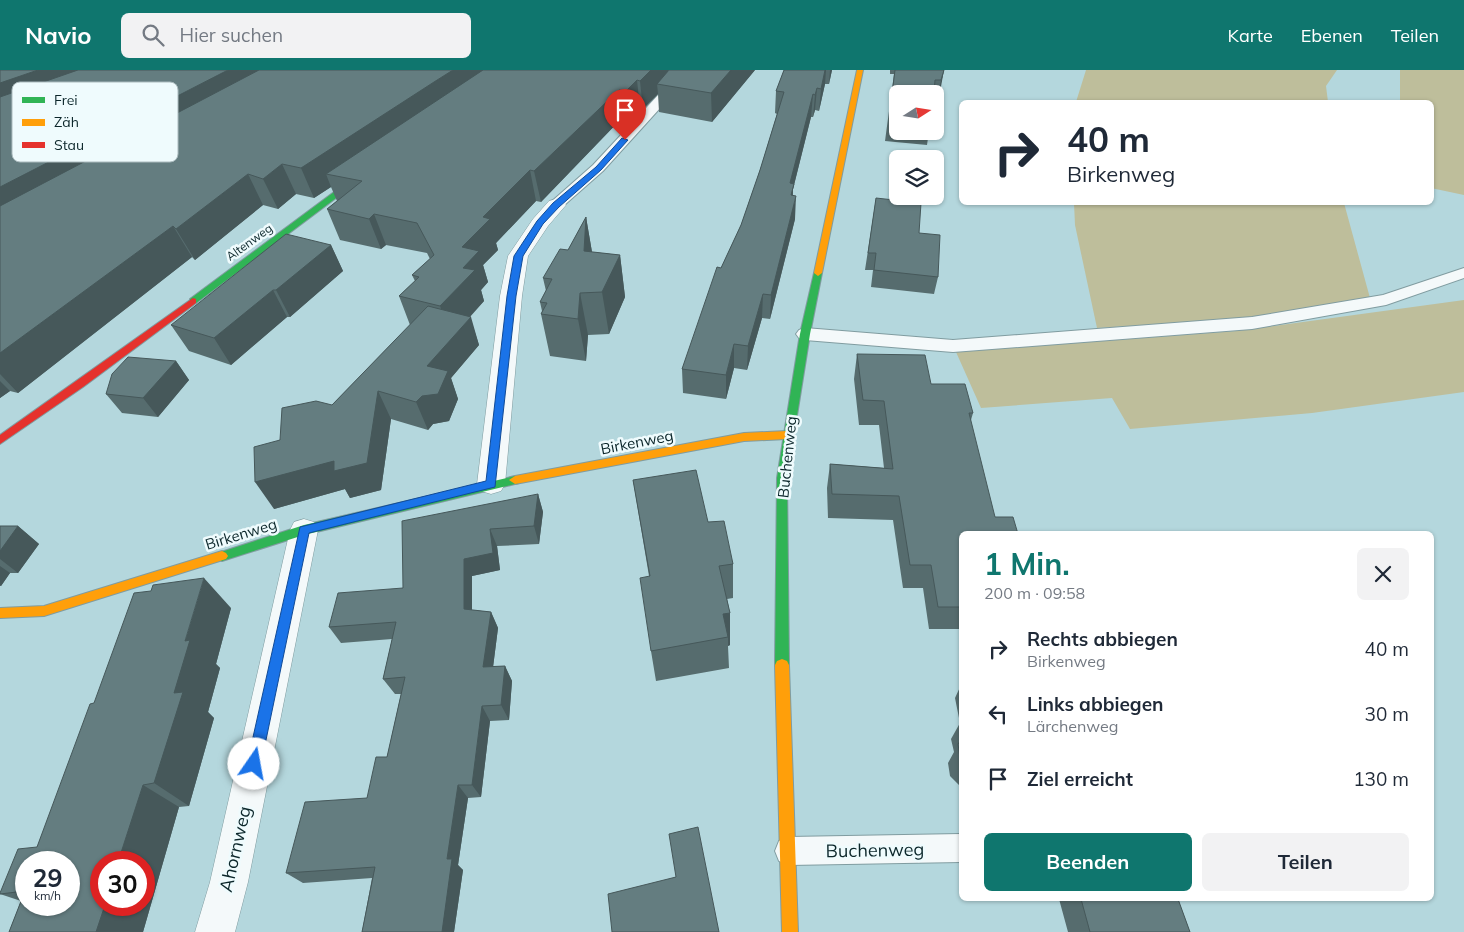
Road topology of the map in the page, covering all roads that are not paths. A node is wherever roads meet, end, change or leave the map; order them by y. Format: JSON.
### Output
{"nodes":[{"id":1,"x":860,"y":70,"type":"edge"},
{"id":2,"x":668,"y":72,"type":"edge"},
{"id":3,"x":375,"y":167,"type":"edge"},
{"id":4,"x":556,"y":205,"type":"joint"},
{"id":5,"x":1464,"y":273,"type":"edge"},
{"id":6,"x":805,"y":334,"type":"junction"},
{"id":7,"x":787,"y":435,"type":"junction"},
{"id":8,"x":0,"y":440,"type":"edge"},
{"id":9,"x":491,"y":484,"type":"junction"},
{"id":10,"x":304,"y":530,"type":"junction"},
{"id":11,"x":0,"y":613,"type":"edge"},
{"id":12,"x":959,"y":848,"type":"edge"},
{"id":13,"x":789,"y":851,"type":"junction"},
{"id":14,"x":215,"y":932,"type":"edge"},
{"id":15,"x":790,"y":932,"type":"edge"}],
"edges":[{"from":1,"to":6,"type":"street","name":"Buchenweg"},
{"from":2,"to":4,"type":"lane"},
{"from":3,"to":8,"type":"street","name":"Altenweg"},
{"from":4,"to":9,"type":"street"},
{"from":5,"to":6,"type":"lane"},
{"from":6,"to":7,"type":"street","name":"Buchenweg"},
{"from":7,"to":9,"type":"street","name":"Birkenweg"},
{"from":7,"to":13,"type":"street","name":"Buchenweg"},
{"from":9,"to":10,"type":"street","name":"Birkenweg"},
{"from":10,"to":11,"type":"street","name":"Birkenweg"},
{"from":10,"to":14,"type":"street","name":"Ahornweg"},
{"from":12,"to":13,"type":"lane","name":"Buchenweg"},
{"from":13,"to":15,"type":"street","name":"Buchenweg"}]}
